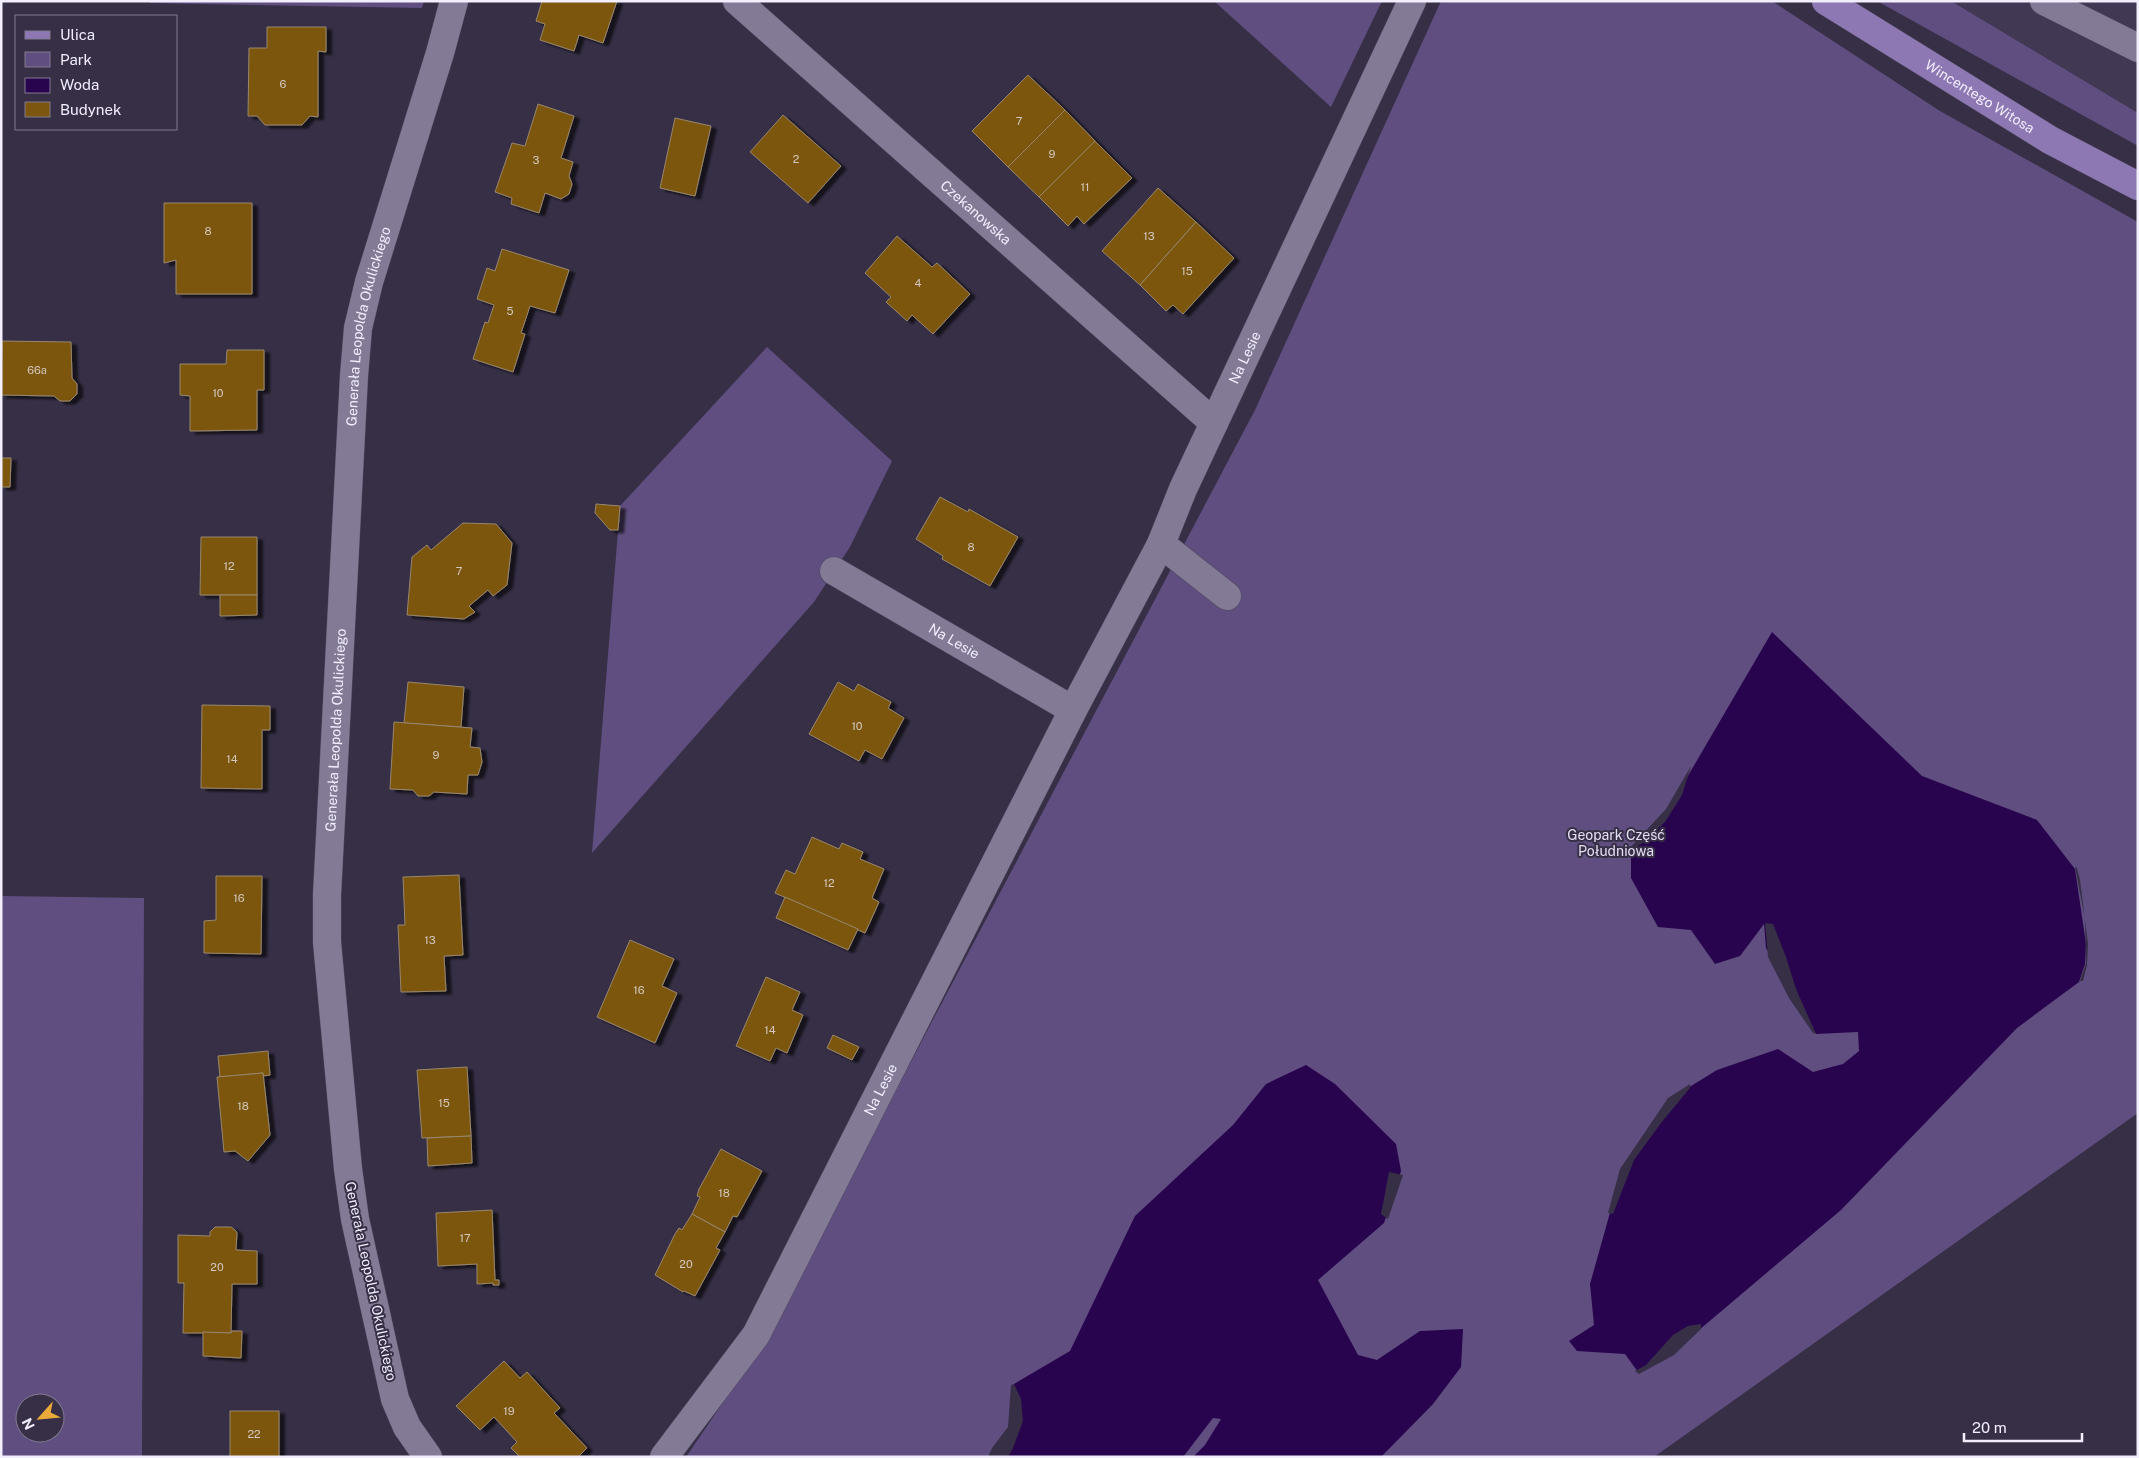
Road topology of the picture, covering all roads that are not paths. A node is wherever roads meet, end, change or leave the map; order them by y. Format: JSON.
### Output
{"nodes":[{"id":1,"x":454,"y":1,"type":"edge"},
{"id":2,"x":737,"y":1,"type":"edge"},
{"id":3,"x":1412,"y":1,"type":"edge"},
{"id":4,"x":1826,"y":1,"type":"edge"},
{"id":5,"x":2044,"y":1,"type":"edge"},
{"id":6,"x":2138,"y":48,"type":"edge"},
{"id":7,"x":2138,"y":186,"type":"edge"},
{"id":8,"x":1214,"y":423,"type":"junction"},
{"id":9,"x":1161,"y":544,"type":"junction"},
{"id":10,"x":834,"y":571,"type":"dead end"},
{"id":11,"x":1227,"y":596,"type":"dead end"},
{"id":12,"x":1073,"y":710,"type":"junction"},
{"id":13,"x":428,"y":1457,"type":"edge"},
{"id":14,"x":664,"y":1457,"type":"edge"}],
"edges":[{"from":1,"to":13,"type":"street","name":"Generała Leopolda Okulickiego"},
{"from":2,"to":8,"type":"street","name":"Czekanowska"},
{"from":3,"to":8,"type":"street","name":"Na Lesie"},
{"from":4,"to":7,"type":"main road","name":"Wincentego Witosa"},
{"from":5,"to":6,"type":"street"},
{"from":8,"to":9,"type":"street","name":"Na Lesie"},
{"from":9,"to":11,"type":"street"},
{"from":9,"to":12,"type":"street","name":"Na Lesie"},
{"from":10,"to":12,"type":"street","name":"Na Lesie"},
{"from":12,"to":14,"type":"street","name":"Na Lesie"}]}
